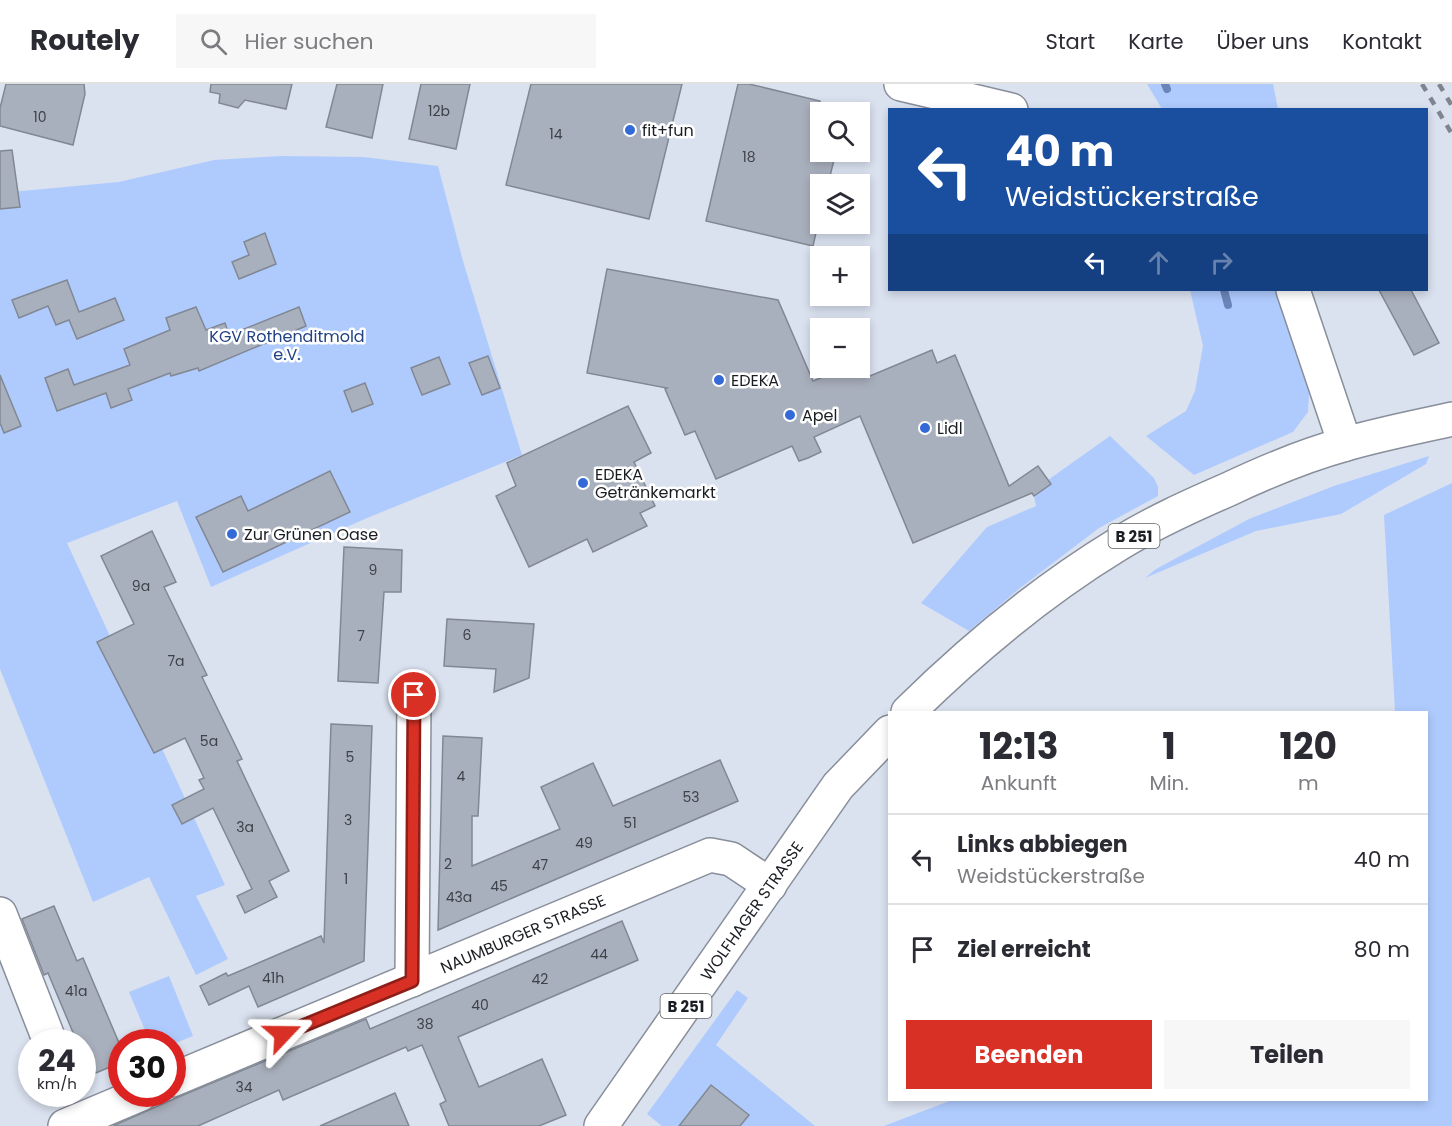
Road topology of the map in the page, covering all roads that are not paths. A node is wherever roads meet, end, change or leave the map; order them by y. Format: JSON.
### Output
{"nodes":[{"id":1,"x":901,"y":84,"type":"edge"},
{"id":2,"x":1003,"y":108,"type":"edge"},
{"id":3,"x":1293,"y":291,"type":"edge"},
{"id":4,"x":1452,"y":419,"type":"edge"},
{"id":5,"x":1345,"y":444,"type":"junction"},
{"id":6,"x":414,"y":695,"type":"dead end"},
{"id":7,"x":909,"y":711,"type":"edge"},
{"id":8,"x":888,"y":734,"type":"edge"},
{"id":9,"x":770,"y":885,"type":"junction"},
{"id":10,"x":0,"y":914,"type":"edge"},
{"id":11,"x":412,"y":981,"type":"junction"},
{"id":12,"x":45,"y":1029,"type":"edge"},
{"id":13,"x":186,"y":1074,"type":"edge"},
{"id":14,"x":108,"y":1105,"type":"edge"},
{"id":15,"x":71,"y":1118,"type":"edge"},
{"id":16,"x":602,"y":1126,"type":"edge"}],
"edges":[{"from":1,"to":2,"type":"street"},
{"from":3,"to":5,"type":"street"},
{"from":4,"to":5,"type":"street","number":"B 251"},
{"from":5,"to":7,"type":"street","number":"B 251"},
{"from":6,"to":11,"type":"street"},
{"from":8,"to":9,"type":"street","name":"WOLFHAGER STRASSE","number":"B 251"},
{"from":9,"to":11,"type":"street","name":"NAUMBURGER STRASSE"},
{"from":9,"to":16,"type":"street","name":"WOLFHAGER STRASSE","number":"B 251"},
{"from":10,"to":12,"type":"street"},
{"from":11,"to":13,"type":"street","name":"NAUMBURGER STRASSE"},
{"from":14,"to":15,"type":"street"}]}
